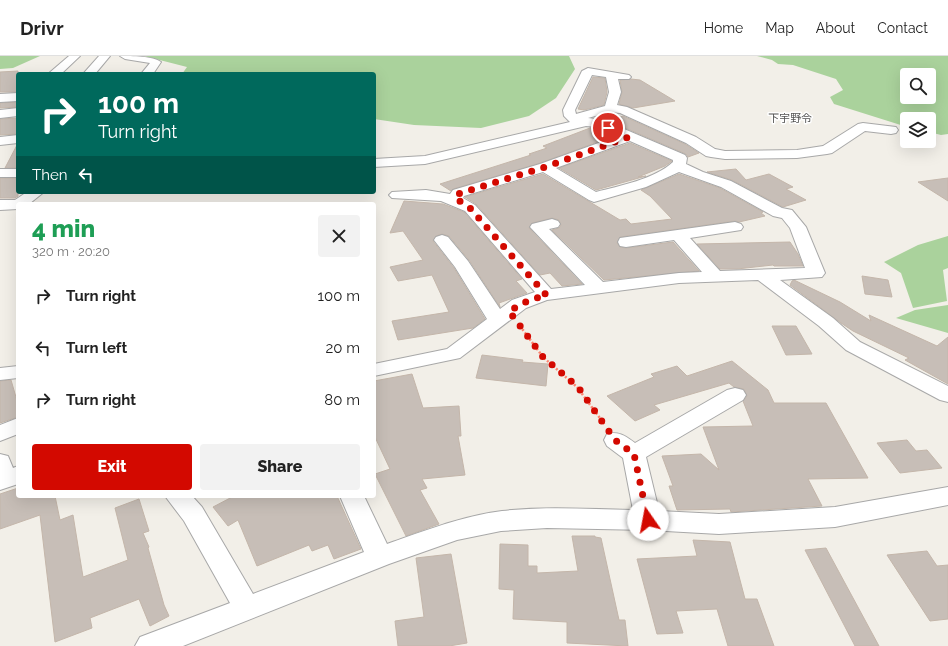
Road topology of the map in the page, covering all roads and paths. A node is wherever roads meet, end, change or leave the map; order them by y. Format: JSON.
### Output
{"nodes":[{"id":1,"x":75,"y":56,"type":"edge"},
{"id":2,"x":104,"y":56,"type":"edge"},
{"id":3,"x":125,"y":56,"type":"edge"},
{"id":4,"x":56,"y":72,"type":"edge"},
{"id":5,"x":91,"y":72,"type":"edge"},
{"id":6,"x":148,"y":72,"type":"edge"},
{"id":7,"x":611,"y":74,"type":"junction"},
{"id":8,"x":625,"y":77,"type":"dead end"},
{"id":9,"x":16,"y":96,"type":"edge"},
{"id":10,"x":0,"y":98,"type":"edge"},
{"id":11,"x":610,"y":108,"type":"junction"},
{"id":12,"x":16,"y":112,"type":"edge"},
{"id":13,"x":0,"y":114,"type":"edge"},
{"id":14,"x":574,"y":119,"type":"junction"},
{"id":15,"x":890,"y":130,"type":"dead end"},
{"id":16,"x":629,"y":137,"type":"junction"},
{"id":17,"x":16,"y":139,"type":"edge"},
{"id":18,"x":0,"y":141,"type":"edge"},
{"id":19,"x":475,"y":148,"type":"junction"},
{"id":20,"x":376,"y":163,"type":"edge"},
{"id":21,"x":678,"y":166,"type":"junction"},
{"id":22,"x":545,"y":167,"type":"junction"},
{"id":23,"x":0,"y":173,"type":"edge"},
{"id":24,"x":16,"y":173,"type":"edge"},
{"id":25,"x":34,"y":194,"type":"edge"},
{"id":26,"x":397,"y":195,"type":"dead end"},
{"id":27,"x":455,"y":198,"type":"junction"},
{"id":28,"x":21,"y":202,"type":"edge"},
{"id":29,"x":16,"y":204,"type":"edge"},
{"id":30,"x":0,"y":205,"type":"edge"},
{"id":31,"x":552,"y":224,"type":"dead end"},
{"id":32,"x":735,"y":227,"type":"dead end"},
{"id":33,"x":678,"y":234,"type":"junction"},
{"id":34,"x":442,"y":240,"type":"dead end"},
{"id":35,"x":626,"y":242,"type":"dead end"},
{"id":36,"x":762,"y":275,"type":"junction"},
{"id":37,"x":716,"y":277,"type":"junction"},
{"id":38,"x":599,"y":289,"type":"junction"},
{"id":39,"x":547,"y":296,"type":"junction"},
{"id":40,"x":503,"y":315,"type":"junction"},
{"id":41,"x":376,"y":370,"type":"edge"},
{"id":42,"x":16,"y":372,"type":"edge"},
{"id":43,"x":0,"y":374,"type":"edge"},
{"id":44,"x":735,"y":395,"type":"dead end"},
{"id":45,"x":948,"y":395,"type":"edge"},
{"id":46,"x":16,"y":427,"type":"edge"},
{"id":47,"x":0,"y":434,"type":"edge"},
{"id":48,"x":615,"y":440,"type":"joint"},
{"id":49,"x":634,"y":454,"type":"junction"},
{"id":50,"x":948,"y":496,"type":"edge"},
{"id":51,"x":179,"y":498,"type":"edge"},
{"id":52,"x":353,"y":498,"type":"edge"},
{"id":53,"x":648,"y":520,"type":"junction"},
{"id":54,"x":380,"y":557,"type":"junction"},
{"id":55,"x":247,"y":608,"type":"junction"},
{"id":56,"x":150,"y":646,"type":"edge"}],
"edges":[{"from":1,"to":4,"type":"street"},
{"from":2,"to":5,"type":"street"},
{"from":3,"to":6,"type":"street"},
{"from":7,"to":8,"type":"street"},
{"from":7,"to":11,"type":"street"},
{"from":7,"to":14,"type":"street"},
{"from":9,"to":10,"type":"street"},
{"from":11,"to":14,"type":"street"},
{"from":11,"to":15,"type":"street"},
{"from":12,"to":13,"type":"street"},
{"from":14,"to":19,"type":"street"},
{"from":16,"to":19,"type":"street"},
{"from":16,"to":21,"type":"street"},
{"from":16,"to":22,"type":"street"},
{"from":17,"to":18,"type":"street"},
{"from":19,"to":20,"type":"street"},
{"from":21,"to":22,"type":"street"},
{"from":21,"to":36,"type":"street"},
{"from":22,"to":27,"type":"street"},
{"from":23,"to":24,"type":"street"},
{"from":25,"to":28,"type":"street"},
{"from":26,"to":27,"type":"street"},
{"from":27,"to":39,"type":"street"},
{"from":29,"to":30,"type":"street"},
{"from":31,"to":38,"type":"street"},
{"from":32,"to":33,"type":"street"},
{"from":33,"to":35,"type":"street"},
{"from":33,"to":37,"type":"street"},
{"from":34,"to":40,"type":"street"},
{"from":36,"to":37,"type":"street"},
{"from":36,"to":45,"type":"street"},
{"from":37,"to":38,"type":"street"},
{"from":38,"to":39,"type":"street"},
{"from":39,"to":40,"type":"street"},
{"from":40,"to":41,"type":"street"},
{"from":40,"to":48,"type":"path"},
{"from":42,"to":43,"type":"street"},
{"from":44,"to":49,"type":"street"},
{"from":46,"to":47,"type":"street"},
{"from":48,"to":49,"type":"street"},
{"from":49,"to":53,"type":"street"},
{"from":50,"to":53,"type":"street"},
{"from":51,"to":55,"type":"street"},
{"from":52,"to":54,"type":"street"},
{"from":53,"to":54,"type":"street"},
{"from":54,"to":55,"type":"street"},
{"from":55,"to":56,"type":"street"}]}
